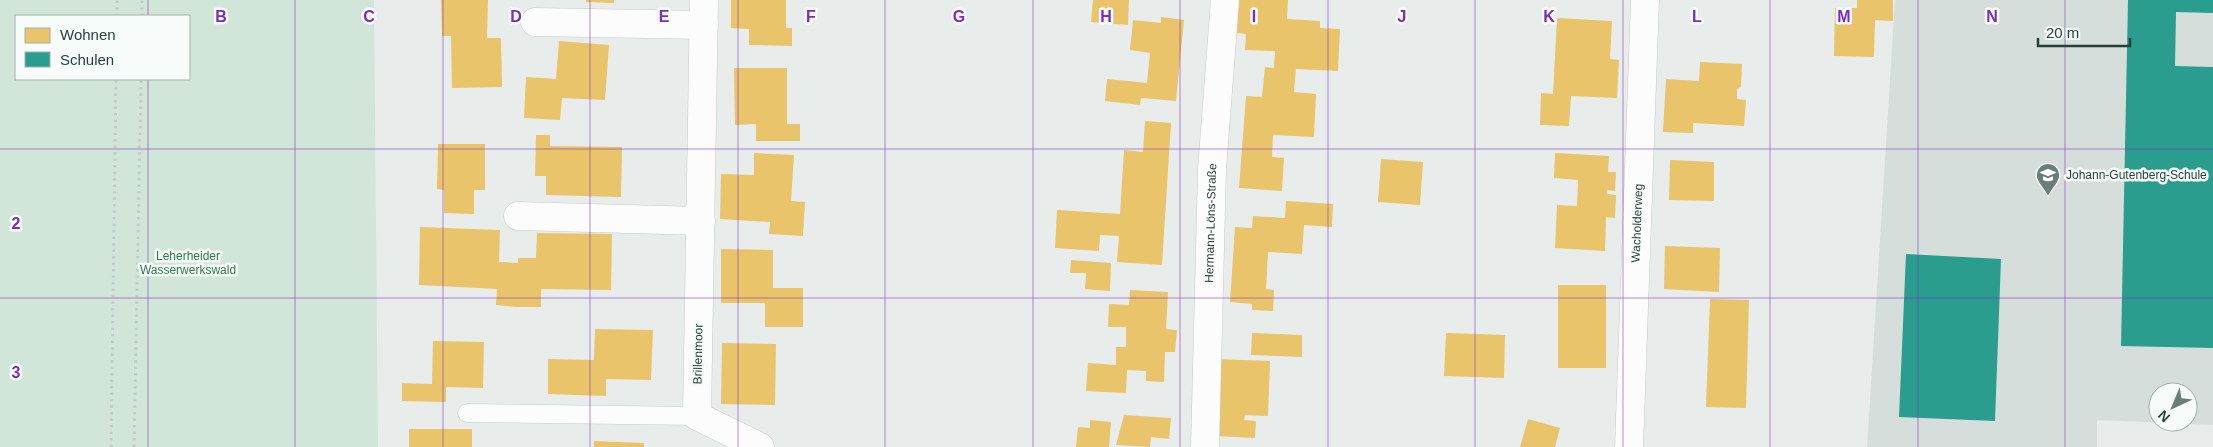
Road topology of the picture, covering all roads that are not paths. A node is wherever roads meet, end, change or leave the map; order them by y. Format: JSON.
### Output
{"nodes":[{"id":1,"x":1225,"y":0,"type":"edge"},
{"id":2,"x":1645,"y":0,"type":"edge"},
{"id":3,"x":704,"y":13,"type":"edge"},
{"id":4,"x":535,"y":22,"type":"dead end"},
{"id":5,"x":518,"y":216,"type":"dead end"},
{"id":6,"x":701,"y":221,"type":"junction"},
{"id":7,"x":467,"y":413,"type":"dead end"},
{"id":8,"x":697,"y":416,"type":"junction"},
{"id":9,"x":760,"y":447,"type":"edge"},
{"id":10,"x":1205,"y":447,"type":"edge"},
{"id":11,"x":1629,"y":447,"type":"edge"}],
"edges":[{"from":1,"to":10,"type":"street","name":"Hermann-Löns-Straße"},
{"from":2,"to":11,"type":"street","name":"Wacholderweg"},
{"from":3,"to":4,"type":"street","name":"Brillenmoor"},
{"from":3,"to":6,"type":"street","name":"Brillenmoor"},
{"from":5,"to":6,"type":"street"},
{"from":6,"to":8,"type":"street","name":"Brillenmoor"},
{"from":7,"to":8,"type":"lane"},
{"from":8,"to":9,"type":"street"}]}
